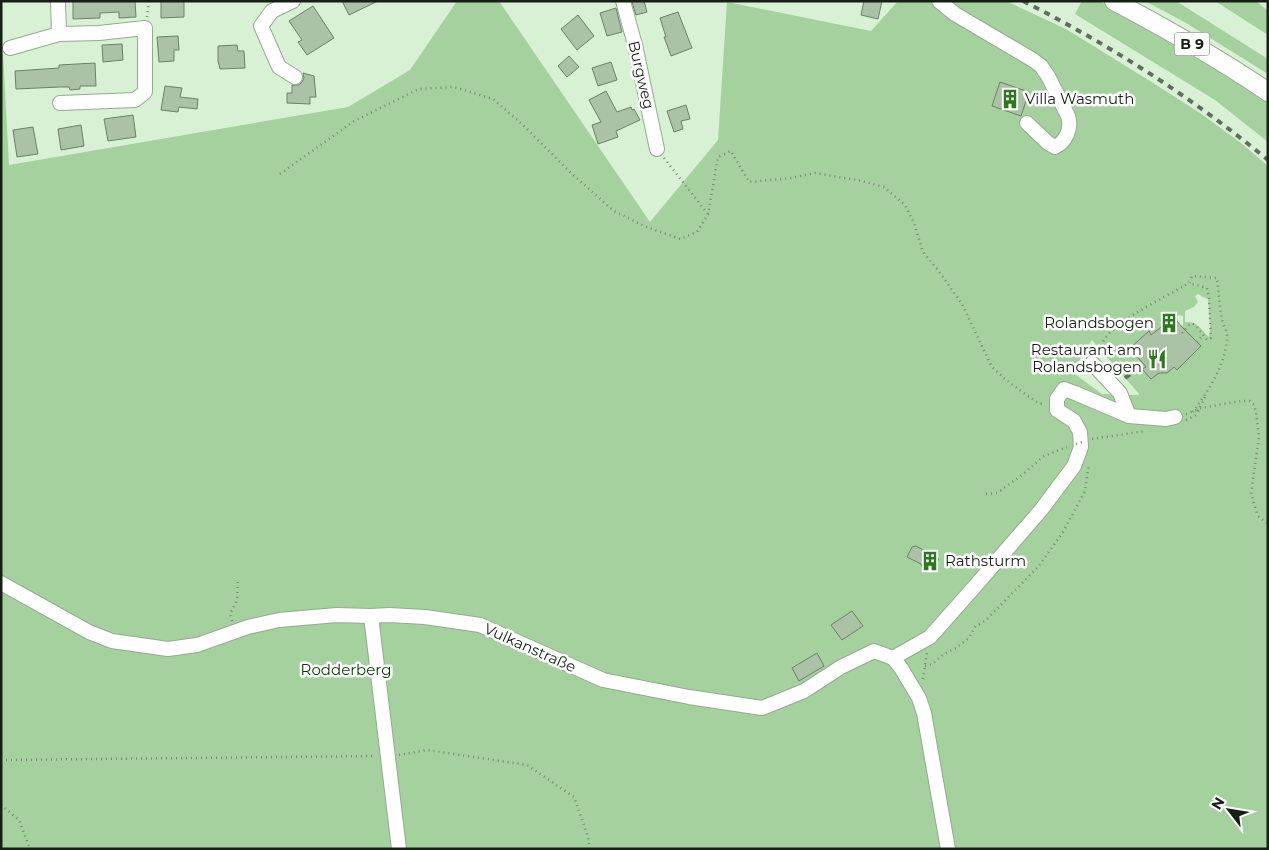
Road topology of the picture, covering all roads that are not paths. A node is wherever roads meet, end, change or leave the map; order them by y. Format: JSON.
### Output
{"nodes":[{"id":1,"x":58,"y":1,"type":"edge"},
{"id":2,"x":293,"y":1,"type":"edge"},
{"id":3,"x":623,"y":1,"type":"edge"},
{"id":4,"x":939,"y":1,"type":"edge"},
{"id":5,"x":1114,"y":1,"type":"edge"},
{"id":6,"x":59,"y":34,"type":"junction"},
{"id":7,"x":10,"y":48,"type":"dead end"},
{"id":8,"x":295,"y":77,"type":"dead end"},
{"id":9,"x":1268,"y":92,"type":"edge"},
{"id":10,"x":60,"y":103,"type":"dead end"},
{"id":11,"x":1027,"y":123,"type":"dead end"},
{"id":12,"x":657,"y":149,"type":"road end"},
{"id":13,"x":1092,"y":363,"type":"dead end"},
{"id":14,"x":1129,"y":416,"type":"junction"},
{"id":15,"x":1175,"y":417,"type":"dead end"},
{"id":16,"x":1,"y":582,"type":"edge"},
{"id":17,"x":371,"y":616,"type":"junction"},
{"id":18,"x":892,"y":658,"type":"junction"},
{"id":19,"x":398,"y":849,"type":"edge"},
{"id":20,"x":948,"y":849,"type":"edge"}],
"edges":[{"from":1,"to":6,"type":"lane"},
{"from":2,"to":8,"type":"lane"},
{"from":3,"to":12,"type":"lane","name":"Burgweg"},
{"from":4,"to":11,"type":"lane"},
{"from":5,"to":9,"type":"main road","number":"B 9"},
{"from":6,"to":7,"type":"lane"},
{"from":6,"to":10,"type":"lane"},
{"from":13,"to":14,"type":"lane"},
{"from":14,"to":15,"type":"lane"},
{"from":14,"to":18,"type":"lane"},
{"from":16,"to":17,"type":"lane","name":"Vulkanstraße"},
{"from":17,"to":18,"type":"lane","name":"Vulkanstraße"},
{"from":17,"to":19,"type":"lane"},
{"from":18,"to":20,"type":"lane"}]}
